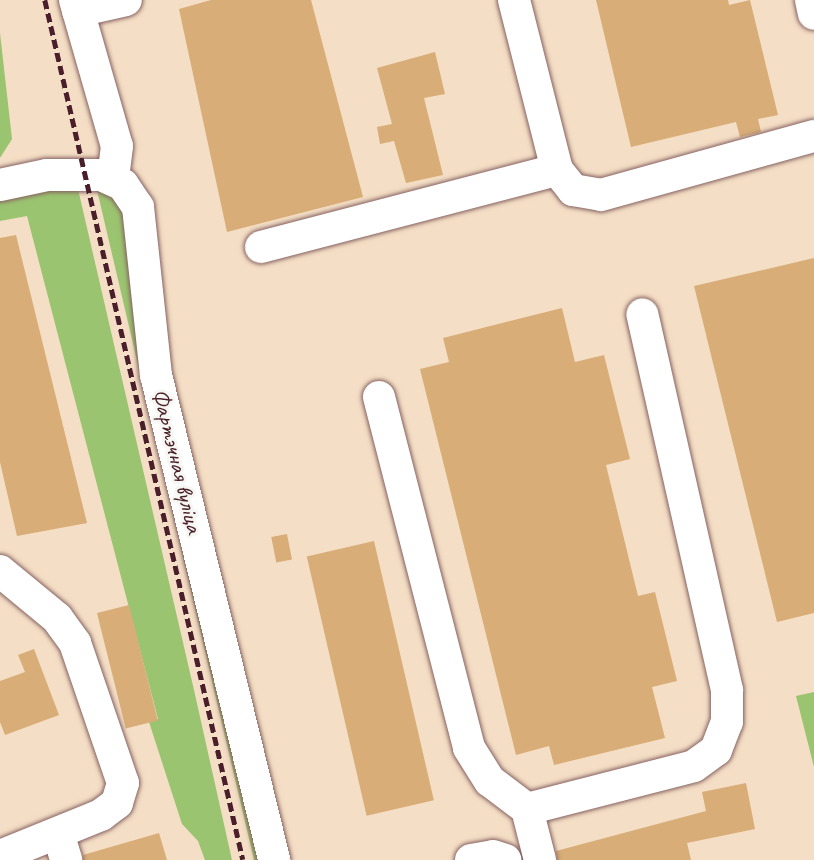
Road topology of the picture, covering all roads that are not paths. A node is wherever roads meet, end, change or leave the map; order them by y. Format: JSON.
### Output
{"nodes":[{"id":1,"x":126,"y":0,"type":"edge"},
{"id":2,"x":514,"y":0,"type":"edge"},
{"id":3,"x":811,"y":0,"type":"edge"},
{"id":4,"x":76,"y":6,"type":"edge"},
{"id":5,"x":814,"y":14,"type":"edge"},
{"id":6,"x":814,"y":136,"type":"edge"},
{"id":7,"x":557,"y":170,"type":"junction"},
{"id":8,"x":113,"y":180,"type":"junction"},
{"id":9,"x":0,"y":185,"type":"edge"},
{"id":10,"x":261,"y":247,"type":"dead end"},
{"id":11,"x":642,"y":314,"type":"dead end"},
{"id":12,"x":379,"y":397,"type":"dead end"},
{"id":13,"x":0,"y":571,"type":"edge"},
{"id":14,"x":527,"y":809,"type":"junction"},
{"id":15,"x":62,"y":847,"type":"edge"},
{"id":16,"x":0,"y":856,"type":"edge"},
{"id":17,"x":274,"y":860,"type":"edge"},
{"id":18,"x":471,"y":860,"type":"edge"},
{"id":19,"x":505,"y":860,"type":"edge"},
{"id":20,"x":540,"y":860,"type":"edge"}],
"edges":[{"from":1,"to":4,"type":"street"},
{"from":2,"to":7,"type":"street"},
{"from":3,"to":5,"type":"street"},
{"from":4,"to":8,"type":"street"},
{"from":6,"to":7,"type":"street"},
{"from":7,"to":10,"type":"street"},
{"from":8,"to":9,"type":"street"},
{"from":8,"to":17,"type":"street","name":"Фартэчная вуліца"},
{"from":11,"to":14,"type":"street"},
{"from":12,"to":14,"type":"street"},
{"from":13,"to":15,"type":"street"},
{"from":14,"to":20,"type":"street"},
{"from":15,"to":16,"type":"street"},
{"from":18,"to":19,"type":"street"}]}
